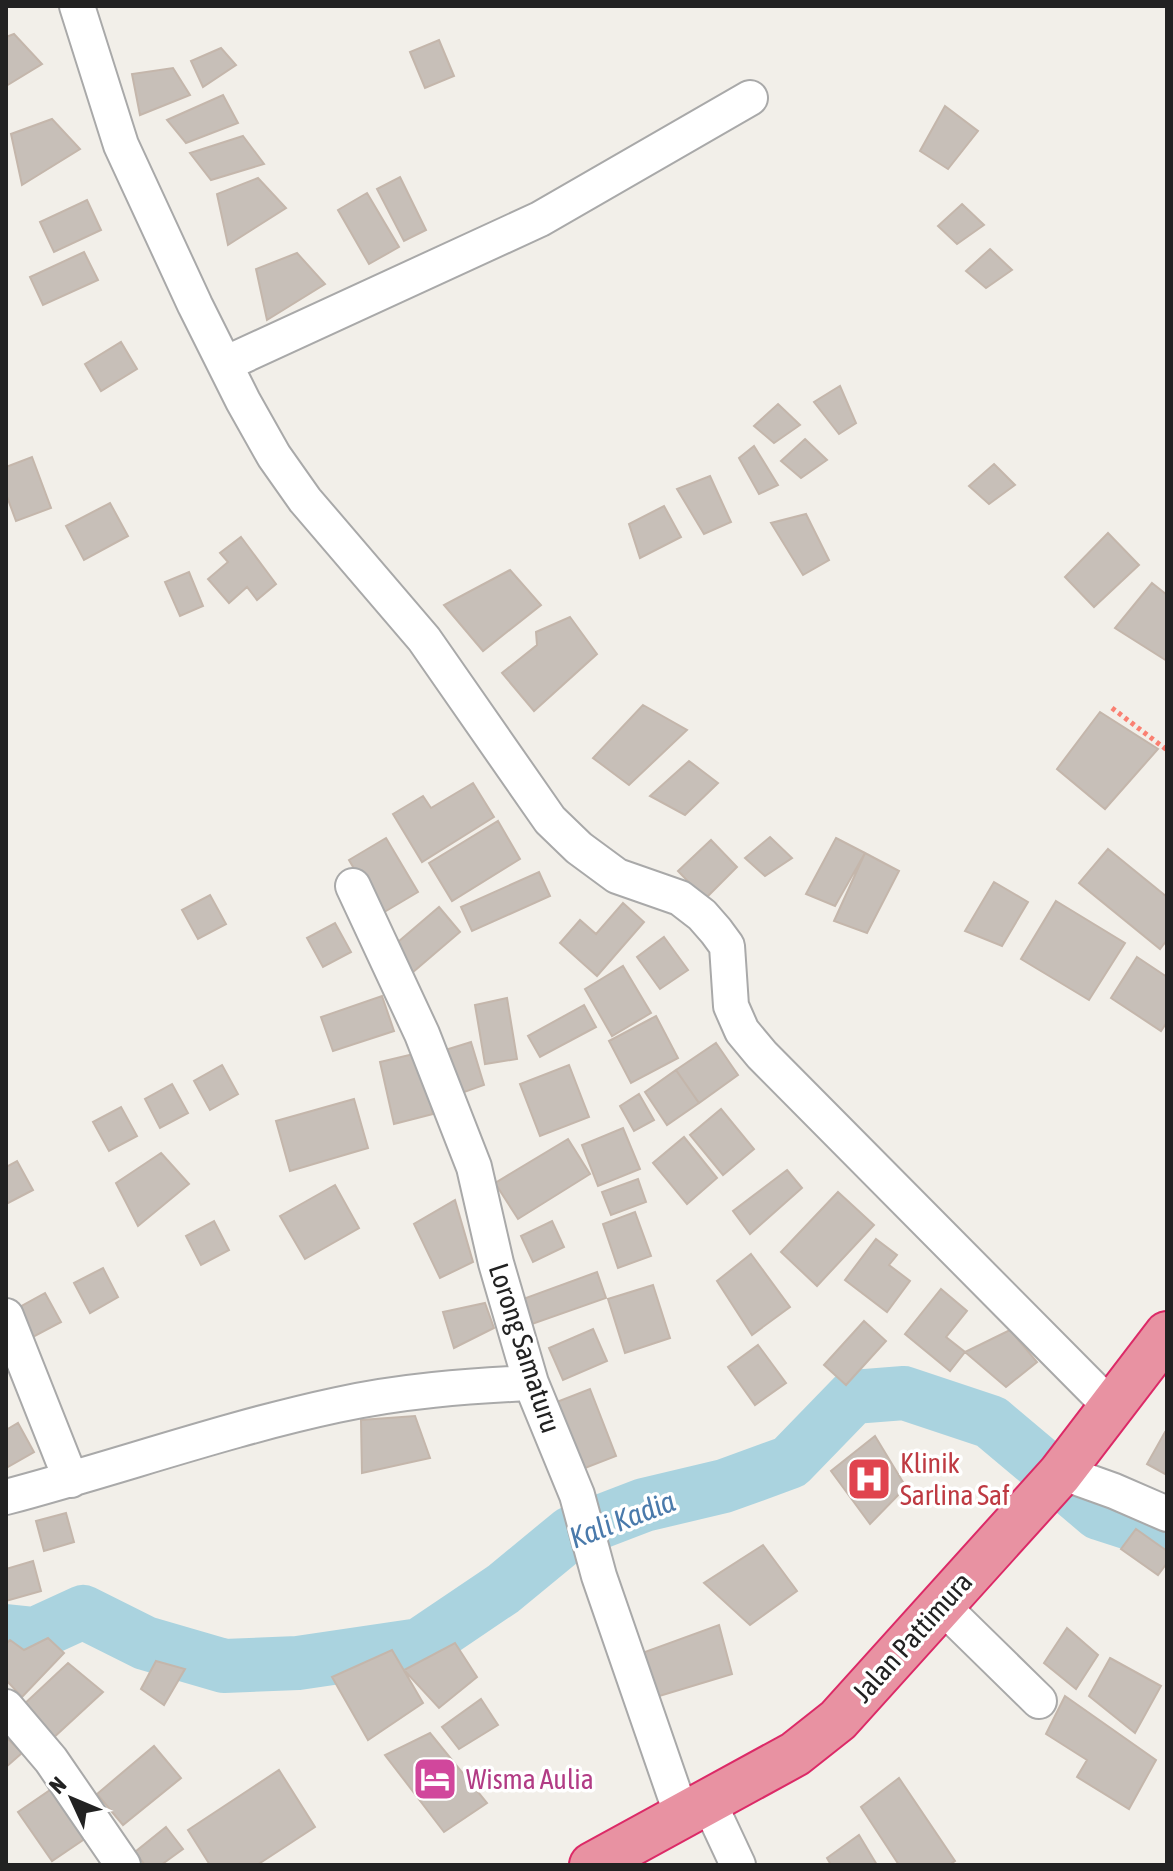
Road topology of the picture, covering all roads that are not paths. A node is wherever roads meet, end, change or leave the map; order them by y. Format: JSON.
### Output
{"nodes":[{"id":1,"x":77,"y":6,"type":"edge"},
{"id":2,"x":750,"y":98,"type":"dead end"},
{"id":3,"x":225,"y":364,"type":"junction"},
{"id":4,"x":353,"y":886,"type":"dead end"},
{"id":5,"x":6,"y":1316,"type":"edge"},
{"id":6,"x":1167,"y":1334,"type":"edge"},
{"id":7,"x":531,"y":1383,"type":"junction"},
{"id":8,"x":1106,"y":1416,"type":"junction"},
{"id":9,"x":1060,"y":1474,"type":"junction"},
{"id":10,"x":71,"y":1480,"type":"junction"},
{"id":11,"x":6,"y":1497,"type":"edge"},
{"id":12,"x":1167,"y":1514,"type":"edge"},
{"id":13,"x":940,"y":1604,"type":"junction"},
{"id":14,"x":1039,"y":1701,"type":"dead end"},
{"id":15,"x":6,"y":1707,"type":"edge"},
{"id":16,"x":696,"y":1809,"type":"junction"},
{"id":17,"x":123,"y":1865,"type":"edge"},
{"id":18,"x":592,"y":1865,"type":"edge"},
{"id":19,"x":738,"y":1865,"type":"edge"}],
"edges":[{"from":1,"to":3,"type":"street"},
{"from":2,"to":3,"type":"street"},
{"from":3,"to":8,"type":"street"},
{"from":4,"to":7,"type":"street","name":"Lorong Samaturu"},
{"from":5,"to":10,"type":"street"},
{"from":6,"to":8,"type":"highway","name":"Jalan Pattimura"},
{"from":7,"to":10,"type":"street"},
{"from":7,"to":16,"type":"street","name":"Lorong Samaturu"},
{"from":8,"to":9,"type":"highway","name":"Jalan Pattimura"},
{"from":9,"to":12,"type":"street"},
{"from":9,"to":13,"type":"highway","name":"Jalan Pattimura"},
{"from":10,"to":11,"type":"street"},
{"from":13,"to":14,"type":"street"},
{"from":13,"to":16,"type":"highway","name":"Jalan Pattimura"},
{"from":15,"to":17,"type":"street"},
{"from":16,"to":18,"type":"highway","name":"Jalan Pattimura"},
{"from":16,"to":19,"type":"street","name":"Lorong Samaturu"}]}
